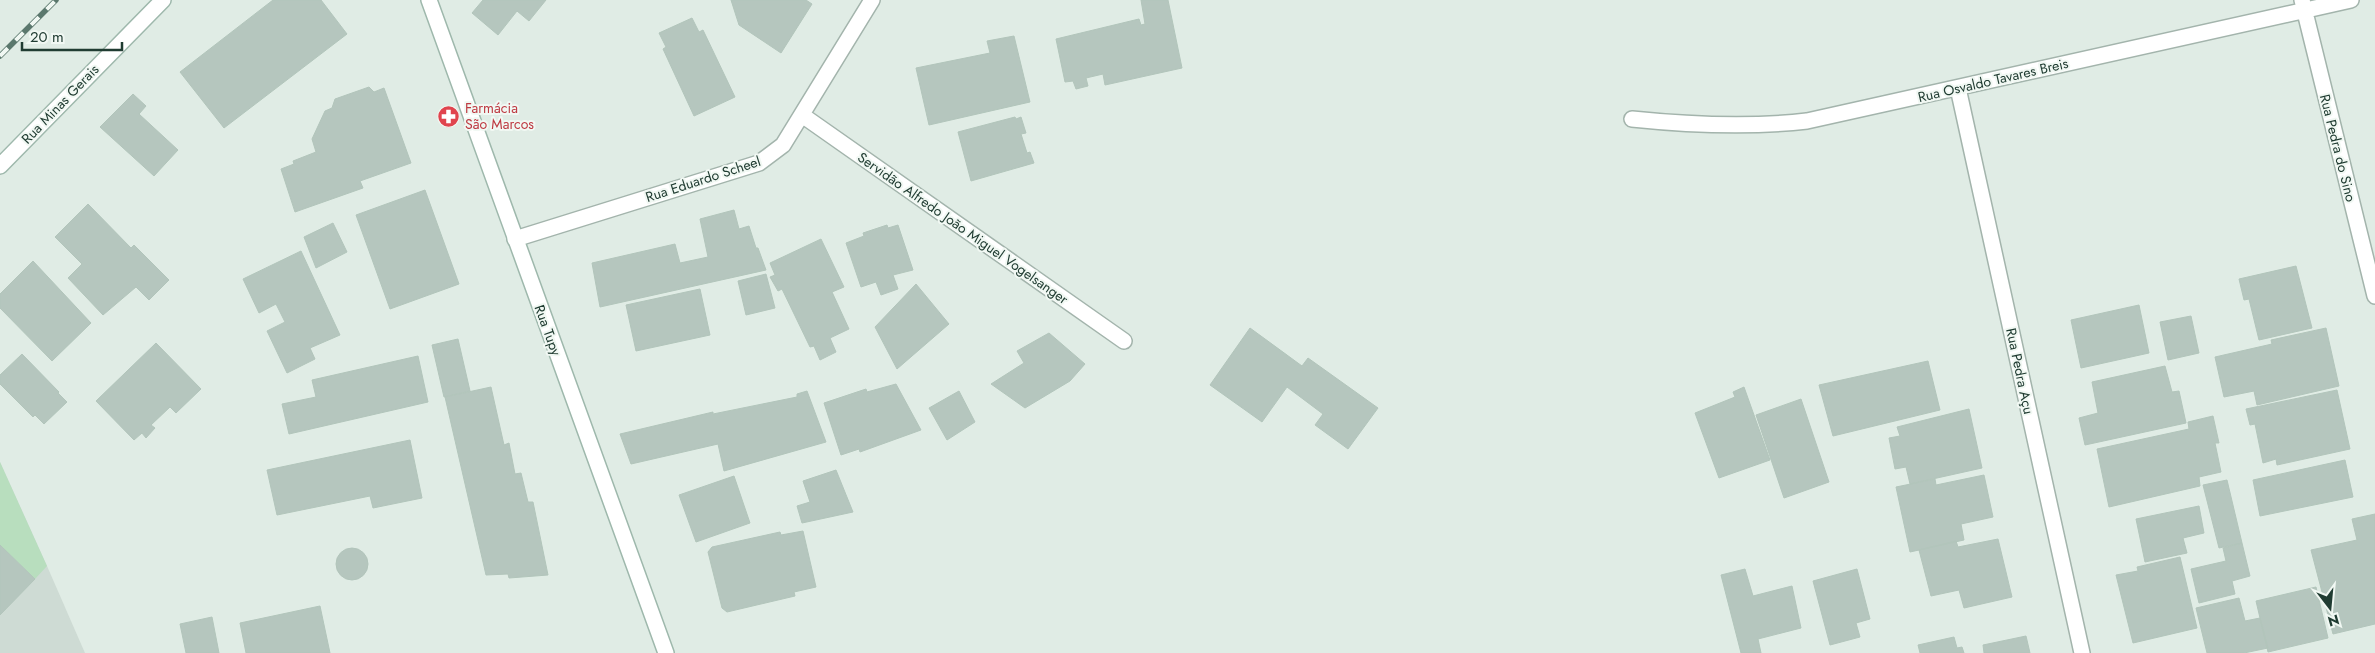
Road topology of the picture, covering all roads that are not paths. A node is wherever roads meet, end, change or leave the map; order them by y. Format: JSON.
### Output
{"nodes":[{"id":1,"x":163,"y":0,"type":"edge"},
{"id":2,"x":872,"y":0,"type":"edge"},
{"id":3,"x":2351,"y":0,"type":"edge"},
{"id":4,"x":429,"y":2,"type":"edge"},
{"id":5,"x":2303,"y":5,"type":"edge"},
{"id":6,"x":1958,"y":88,"type":"junction"},
{"id":7,"x":802,"y":115,"type":"junction"},
{"id":8,"x":1632,"y":119,"type":"dead end"},
{"id":9,"x":0,"y":166,"type":"edge"},
{"id":10,"x":515,"y":239,"type":"junction"},
{"id":11,"x":2375,"y":296,"type":"edge"},
{"id":12,"x":1124,"y":341,"type":"dead end"},
{"id":13,"x":666,"y":653,"type":"edge"},
{"id":14,"x":2082,"y":653,"type":"edge"}],
"edges":[{"from":1,"to":9,"type":"street","name":"Rua Minas Gerais"},
{"from":2,"to":7,"type":"street","name":"Rua Eduardo Scheel"},
{"from":3,"to":5,"type":"street","name":"Rua Osvaldo Tavares Breis"},
{"from":4,"to":10,"type":"street","name":"Rua Tupy"},
{"from":5,"to":6,"type":"street","name":"Rua Osvaldo Tavares Breis"},
{"from":5,"to":11,"type":"street","name":"Rua Pedra do Sino"},
{"from":6,"to":8,"type":"street","name":"Rua Osvaldo Tavares Breis"},
{"from":6,"to":14,"type":"street","name":"Rua Pedra Açu"},
{"from":7,"to":10,"type":"street","name":"Rua Eduardo Scheel"},
{"from":7,"to":12,"type":"street","name":"Servidão Alfredo João Miguel Vogelsanger"},
{"from":10,"to":13,"type":"street","name":"Rua Tupy"}]}
